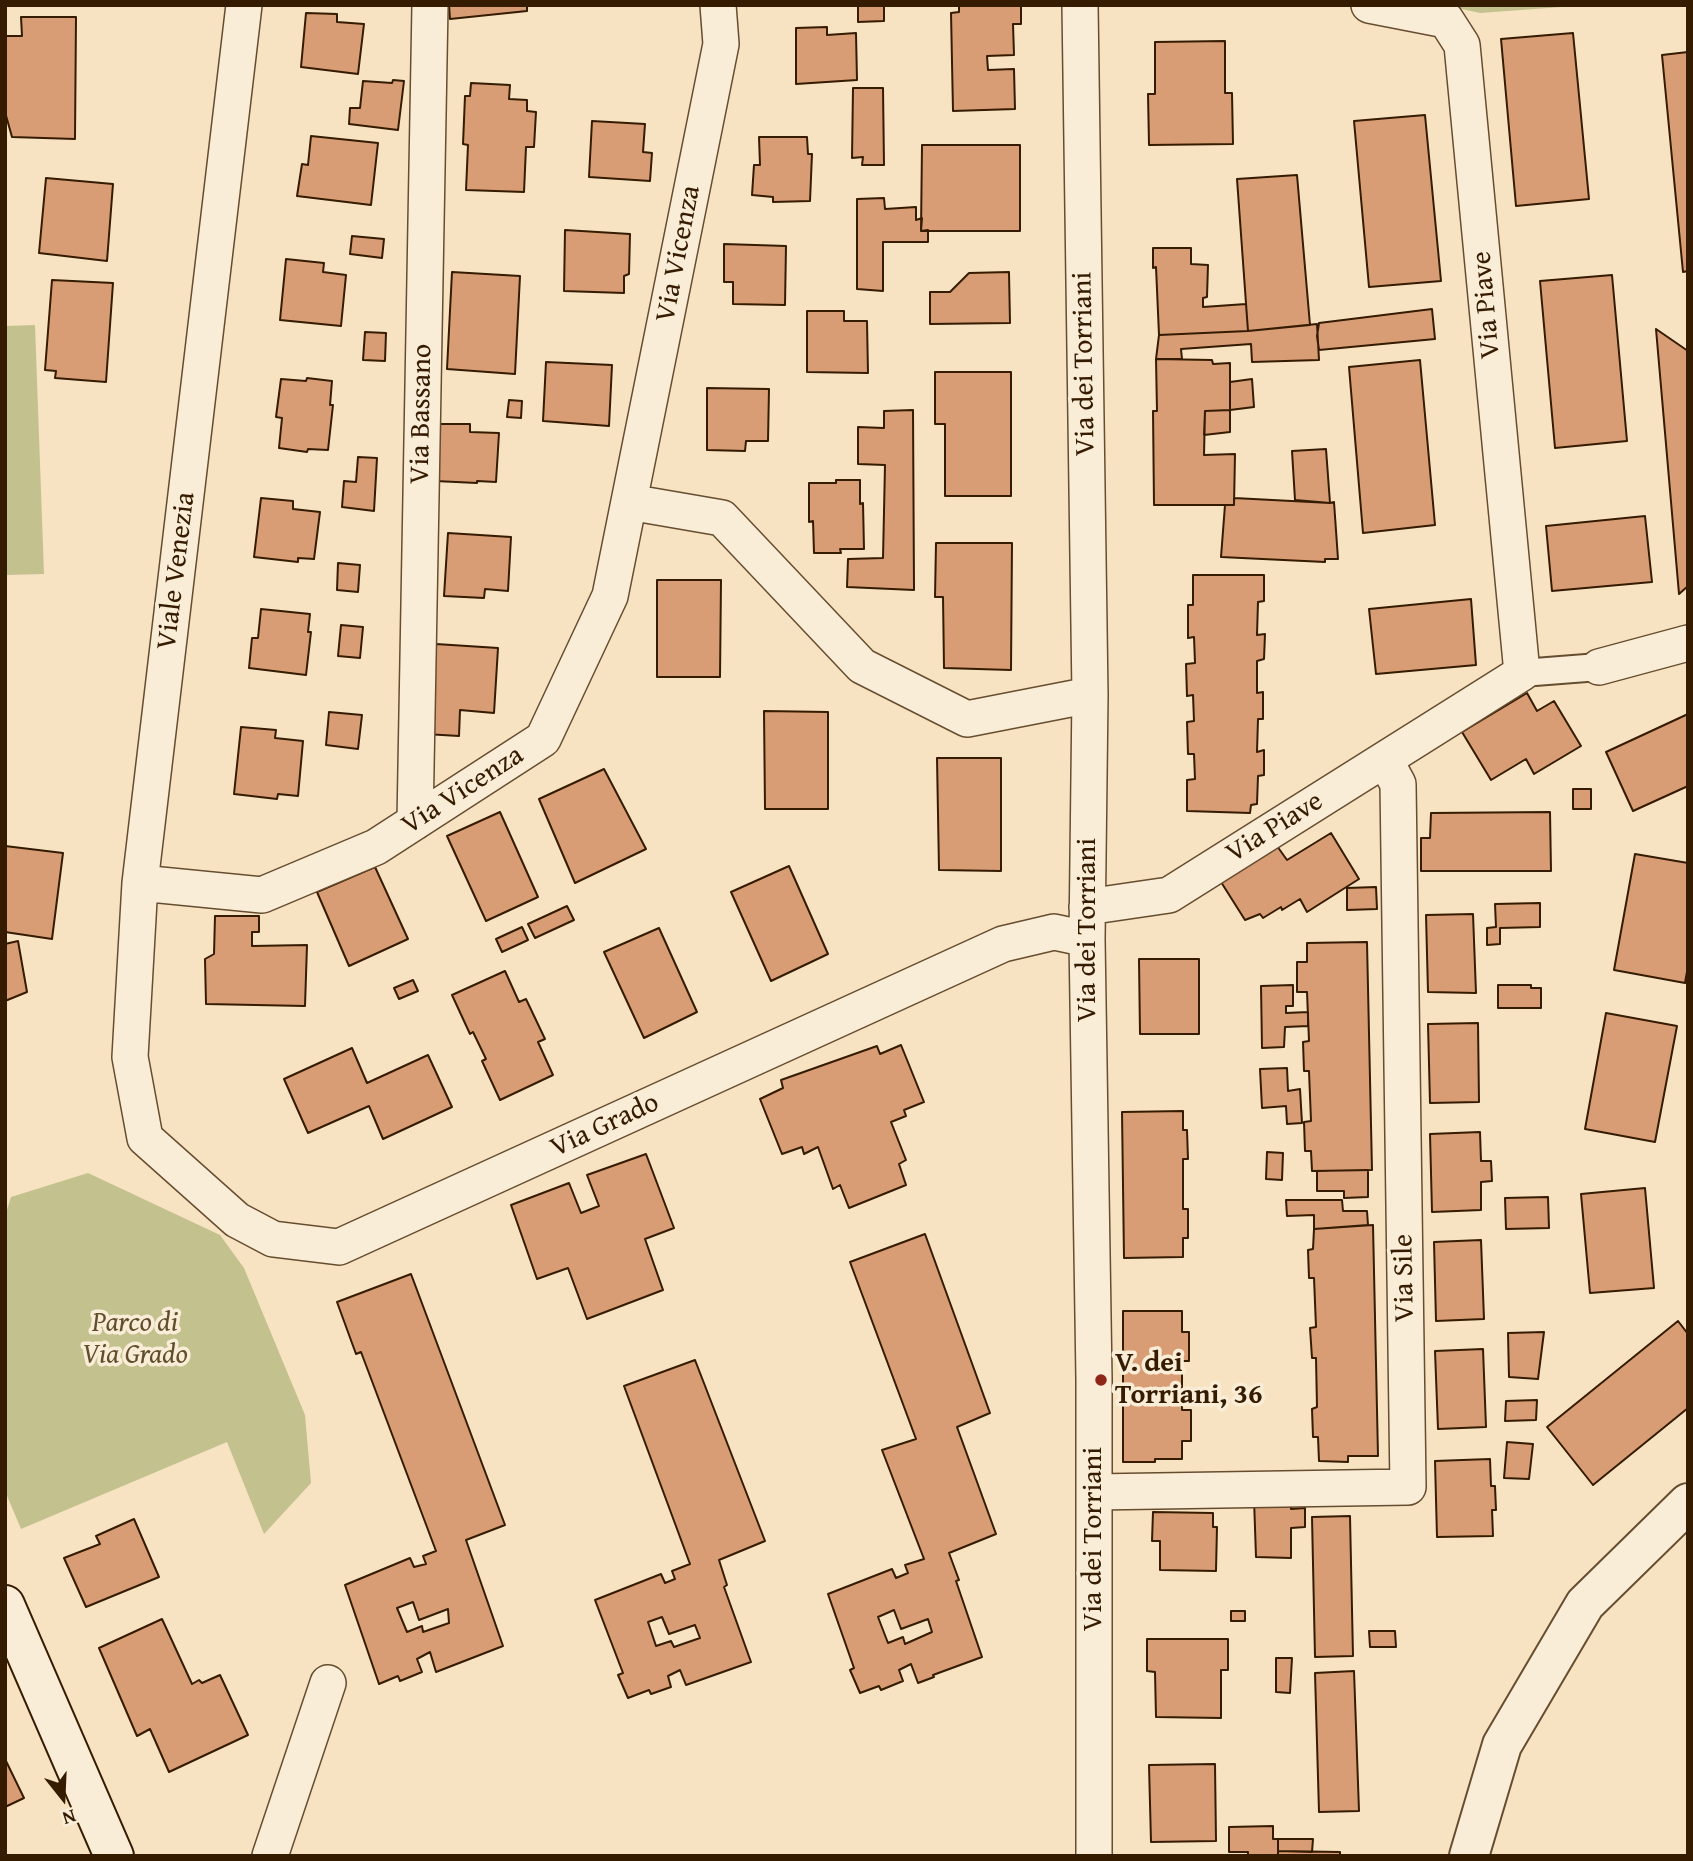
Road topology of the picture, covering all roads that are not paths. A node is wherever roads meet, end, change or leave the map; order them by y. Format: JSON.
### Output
{"nodes":[{"id":1,"x":244,"y":5,"type":"edge"},
{"id":2,"x":430,"y":5,"type":"edge"},
{"id":3,"x":718,"y":5,"type":"edge"},
{"id":4,"x":1080,"y":5,"type":"edge"},
{"id":5,"x":1368,"y":5,"type":"edge"},
{"id":6,"x":629,"y":502,"type":"junction"},
{"id":7,"x":1688,"y":643,"type":"edge"},
{"id":8,"x":1599,"y":667,"type":"joint"},
{"id":9,"x":1522,"y":673,"type":"junction"},
{"id":10,"x":1090,"y":695,"type":"junction"},
{"id":11,"x":1385,"y":760,"type":"junction"},
{"id":12,"x":415,"y":822,"type":"junction"},
{"id":13,"x":139,"y":883,"type":"junction"},
{"id":14,"x":1087,"y":923,"type":"junction"},
{"id":15,"x":145,"y":1138,"type":"joint"},
{"id":16,"x":1095,"y":1492,"type":"junction"},
{"id":17,"x":1688,"y":1503,"type":"edge"},
{"id":18,"x":5,"y":1605,"type":"edge"},
{"id":19,"x":328,"y":1683,"type":"dead end"},
{"id":20,"x":114,"y":1856,"type":"edge"},
{"id":21,"x":270,"y":1856,"type":"edge"},
{"id":22,"x":1094,"y":1856,"type":"edge"},
{"id":23,"x":1469,"y":1856,"type":"edge"}],
"edges":[{"from":1,"to":13,"type":"street","name":"Viale Venezia"},
{"from":2,"to":12,"type":"street","name":"Via Bassano"},
{"from":3,"to":6,"type":"street","name":"Via Vicenza"},
{"from":4,"to":10,"type":"street","name":"Via dei Torriani"},
{"from":5,"to":9,"type":"street","name":"Via Piave"},
{"from":6,"to":10,"type":"street"},
{"from":6,"to":12,"type":"street","name":"Via Vicenza"},
{"from":7,"to":8,"type":"street","name":"Via Piave"},
{"from":8,"to":9,"type":"street","name":"Via Piave"},
{"from":9,"to":11,"type":"street","name":"Via Piave"},
{"from":10,"to":14,"type":"street","name":"Via dei Torriani"},
{"from":11,"to":14,"type":"street","name":"Via Piave"},
{"from":11,"to":16,"type":"street","name":"Via Sile"},
{"from":12,"to":13,"type":"street","name":"Via Vicenza"},
{"from":13,"to":15,"type":"street","name":"Viale Venezia"},
{"from":14,"to":15,"type":"street","name":"Via Grado"},
{"from":14,"to":16,"type":"street","name":"Via dei Torriani"},
{"from":16,"to":22,"type":"street","name":"Via dei Torriani"},
{"from":17,"to":23,"type":"street"},
{"from":18,"to":20,"type":"street"},
{"from":19,"to":21,"type":"street"}]}
